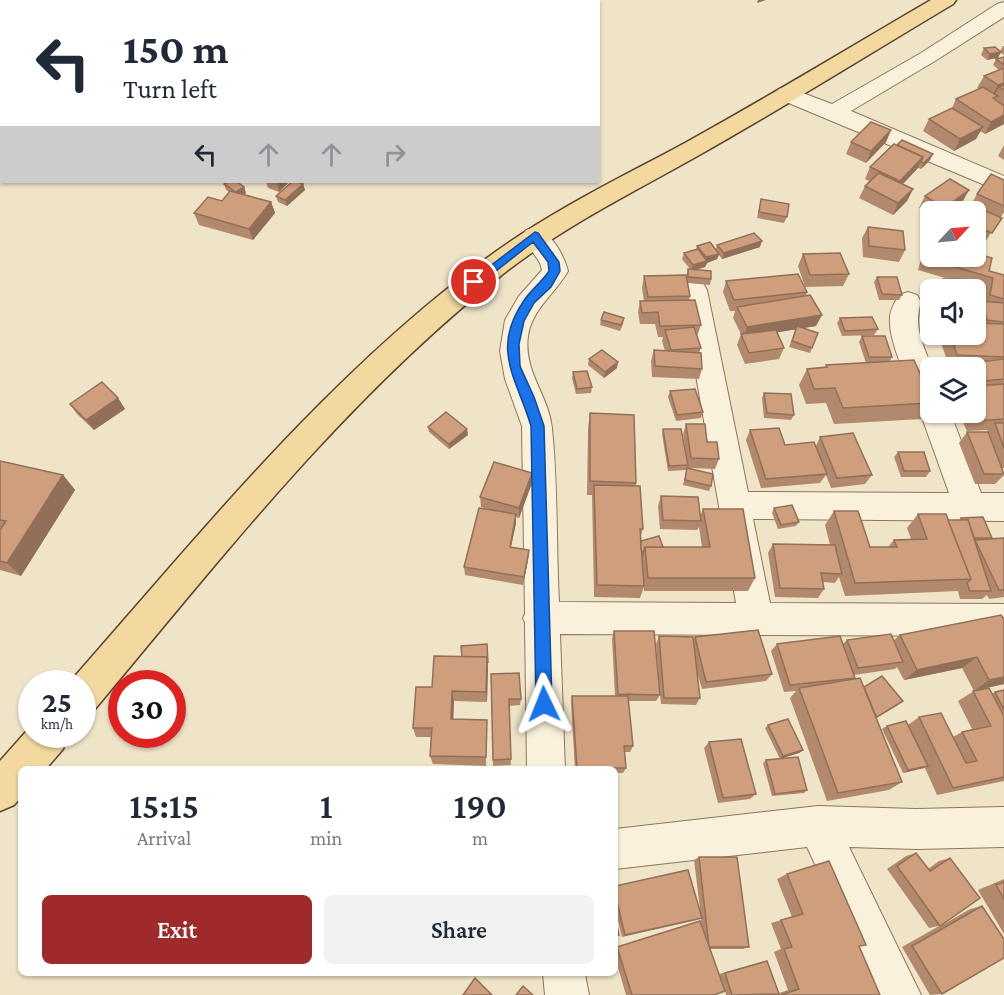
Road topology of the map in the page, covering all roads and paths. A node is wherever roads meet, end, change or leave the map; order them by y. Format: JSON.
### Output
{"nodes":[{"id":1,"x":946,"y":0,"type":"edge"},
{"id":2,"x":1004,"y":8,"type":"edge"},
{"id":3,"x":787,"y":94,"type":"junction"},
{"id":4,"x":834,"y":112,"type":"junction"},
{"id":5,"x":1004,"y":185,"type":"edge"},
{"id":6,"x":535,"y":236,"type":"junction"},
{"id":7,"x":694,"y":290,"type":"dead end"},
{"id":8,"x":908,"y":302,"type":"dead end"},
{"id":9,"x":920,"y":373,"type":"edge"},
{"id":10,"x":939,"y":423,"type":"edge"},
{"id":11,"x":735,"y":505,"type":"junction"},
{"id":12,"x":970,"y":507,"type":"junction"},
{"id":13,"x":1004,"y":507,"type":"edge"},
{"id":14,"x":540,"y":618,"type":"junction"},
{"id":15,"x":756,"y":618,"type":"junction"},
{"id":16,"x":1004,"y":620,"type":"edge"},
{"id":17,"x":96,"y":680,"type":"edge"},
{"id":18,"x":38,"y":748,"type":"edge"},
{"id":19,"x":22,"y":766,"type":"edge"},
{"id":20,"x":546,"y":766,"type":"edge"},
{"id":21,"x":18,"y":770,"type":"edge"},
{"id":22,"x":0,"y":791,"type":"edge"},
{"id":23,"x":818,"y":826,"type":"junction"},
{"id":24,"x":1004,"y":827,"type":"edge"},
{"id":25,"x":618,"y":849,"type":"edge"},
{"id":26,"x":564,"y":976,"type":"edge"},
{"id":27,"x":567,"y":995,"type":"edge"},
{"id":28,"x":899,"y":995,"type":"edge"}],
"edges":[{"from":1,"to":3,"type":"main road"},
{"from":2,"to":4,"type":"street"},
{"from":3,"to":4,"type":"street"},
{"from":3,"to":6,"type":"main road"},
{"from":4,"to":5,"type":"street"},
{"from":6,"to":14,"type":"street"},
{"from":6,"to":17,"type":"main road"},
{"from":7,"to":11,"type":"street"},
{"from":8,"to":9,"type":"street"},
{"from":10,"to":12,"type":"street"},
{"from":11,"to":12,"type":"street"},
{"from":11,"to":15,"type":"street"},
{"from":12,"to":13,"type":"street"},
{"from":14,"to":15,"type":"street"},
{"from":14,"to":20,"type":"street"},
{"from":15,"to":16,"type":"street"},
{"from":18,"to":19,"type":"main road"},
{"from":21,"to":22,"type":"main road"},
{"from":23,"to":24,"type":"street"},
{"from":23,"to":25,"type":"street"},
{"from":23,"to":28,"type":"street"},
{"from":26,"to":27,"type":"street"}]}
